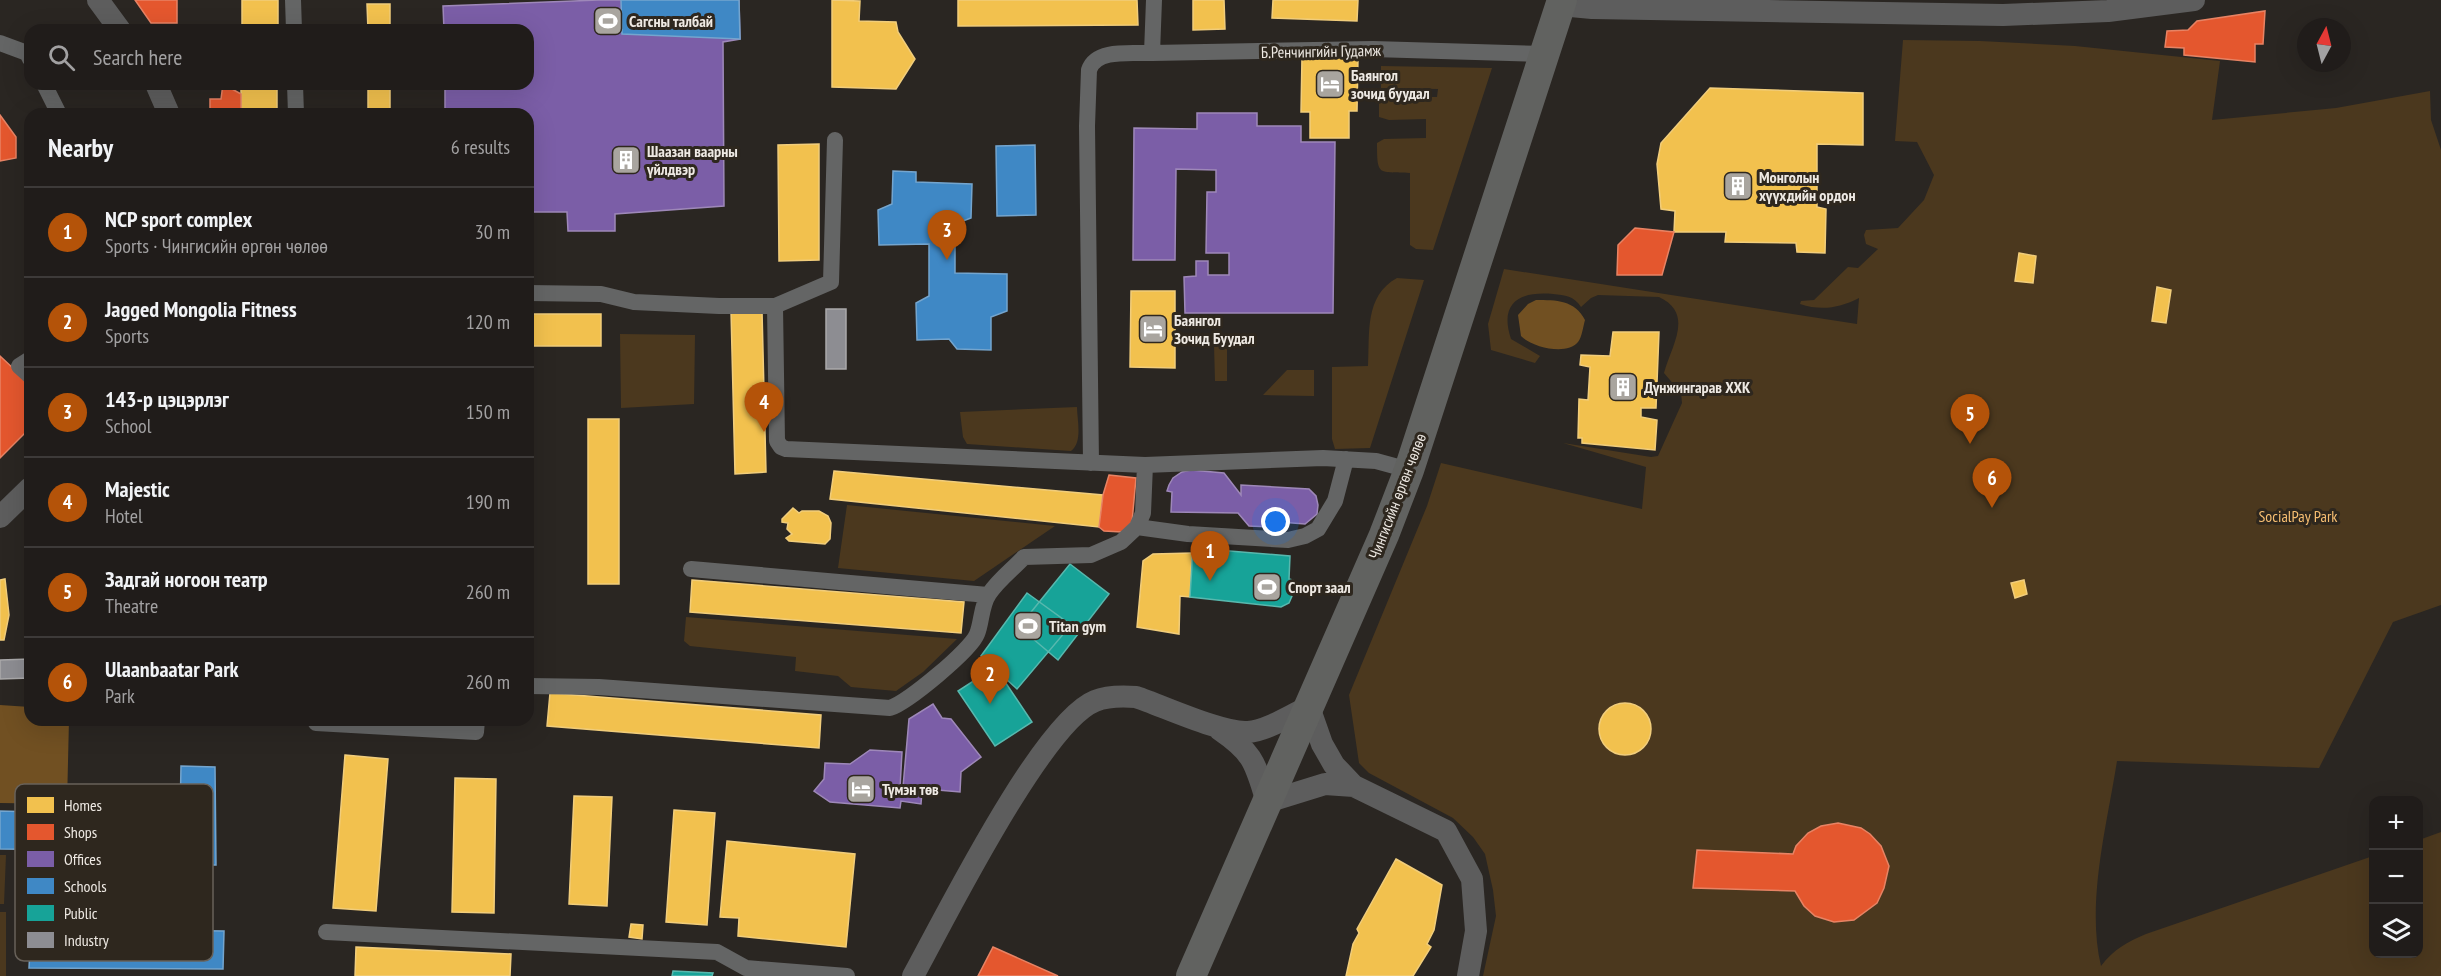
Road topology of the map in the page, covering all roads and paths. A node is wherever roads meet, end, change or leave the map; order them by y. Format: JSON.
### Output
{"nodes":[{"id":1,"x":98,"y":0,"type":"edge"},
{"id":2,"x":293,"y":0,"type":"edge"},
{"id":3,"x":1154,"y":0,"type":"edge"},
{"id":4,"x":2194,"y":0,"type":"edge"},
{"id":5,"x":1561,"y":2,"type":"edge"},
{"id":6,"x":116,"y":24,"type":"edge"},
{"id":7,"x":294,"y":24,"type":"edge"},
{"id":8,"x":0,"y":43,"type":"edge"},
{"id":9,"x":24,"y":52,"type":"edge"},
{"id":10,"x":1152,"y":53,"type":"junction"},
{"id":11,"x":1544,"y":54,"type":"junction"},
{"id":12,"x":47,"y":90,"type":"edge"},
{"id":13,"x":158,"y":90,"type":"edge"},
{"id":14,"x":295,"y":90,"type":"edge"},
{"id":15,"x":56,"y":108,"type":"edge"},
{"id":16,"x":166,"y":108,"type":"edge"},
{"id":17,"x":296,"y":108,"type":"edge"},
{"id":18,"x":836,"y":140,"type":"dead end"},
{"id":19,"x":534,"y":293,"type":"edge"},
{"id":20,"x":775,"y":306,"type":"junction"},
{"id":21,"x":1346,"y":459,"type":"junction"},
{"id":22,"x":1091,"y":463,"type":"junction"},
{"id":23,"x":1144,"y":465,"type":"junction"},
{"id":24,"x":1409,"y":470,"type":"junction"},
{"id":25,"x":24,"y":494,"type":"edge"},
{"id":26,"x":0,"y":517,"type":"edge"},
{"id":27,"x":1137,"y":527,"type":"junction"},
{"id":28,"x":692,"y":569,"type":"dead end"},
{"id":29,"x":988,"y":595,"type":"junction"},
{"id":30,"x":534,"y":686,"type":"edge"},
{"id":31,"x":1309,"y":707,"type":"junction"},
{"id":32,"x":369,"y":726,"type":"edge"},
{"id":33,"x":476,"y":726,"type":"edge"},
{"id":34,"x":1214,"y":726,"type":"junction"},
{"id":35,"x":1354,"y":786,"type":"junction"},
{"id":36,"x":1268,"y":802,"type":"junction"},
{"id":37,"x":326,"y":932,"type":"dead end"},
{"id":38,"x":847,"y":976,"type":"edge"},
{"id":39,"x":913,"y":976,"type":"edge"},
{"id":40,"x":1191,"y":976,"type":"edge"},
{"id":41,"x":1468,"y":976,"type":"edge"}],
"edges":[{"from":1,"to":6,"type":"street"},
{"from":2,"to":7,"type":"street"},
{"from":3,"to":10,"type":"street"},
{"from":4,"to":5,"type":"street"},
{"from":5,"to":11,"type":"highway","name":"Чингисийн өргөн чөлөө"},
{"from":8,"to":9,"type":"street"},
{"from":10,"to":11,"type":"street","name":"Б.Ренчингийн Гудамж"},
{"from":10,"to":22,"type":"street","name":"Б.Ренчингийн Гудамж"},
{"from":11,"to":24,"type":"highway","name":"Чингисийн өргөн чөлөө"},
{"from":12,"to":15,"type":"street"},
{"from":13,"to":16,"type":"street"},
{"from":14,"to":17,"type":"street"},
{"from":18,"to":20,"type":"street"},
{"from":19,"to":20,"type":"street"},
{"from":20,"to":22,"type":"street"},
{"from":21,"to":23,"type":"street"},
{"from":21,"to":24,"type":"street"},
{"from":21,"to":27,"type":"street"},
{"from":22,"to":23,"type":"street"},
{"from":23,"to":27,"type":"street"},
{"from":24,"to":31,"type":"highway","name":"Чингисийн өргөн чөлөө"},
{"from":25,"to":26,"type":"street"},
{"from":27,"to":29,"type":"street"},
{"from":28,"to":29,"type":"street"},
{"from":29,"to":30,"type":"street"},
{"from":31,"to":34,"type":"street"},
{"from":31,"to":35,"type":"street"},
{"from":31,"to":36,"type":"highway","name":"Чингисийн өргөн чөлөө"},
{"from":32,"to":33,"type":"street"},
{"from":34,"to":36,"type":"street"},
{"from":34,"to":39,"type":"street"},
{"from":35,"to":36,"type":"street"},
{"from":35,"to":41,"type":"street"},
{"from":36,"to":40,"type":"highway","name":"Чингисийн өргөн чөлөө"},
{"from":37,"to":38,"type":"street"}]}
